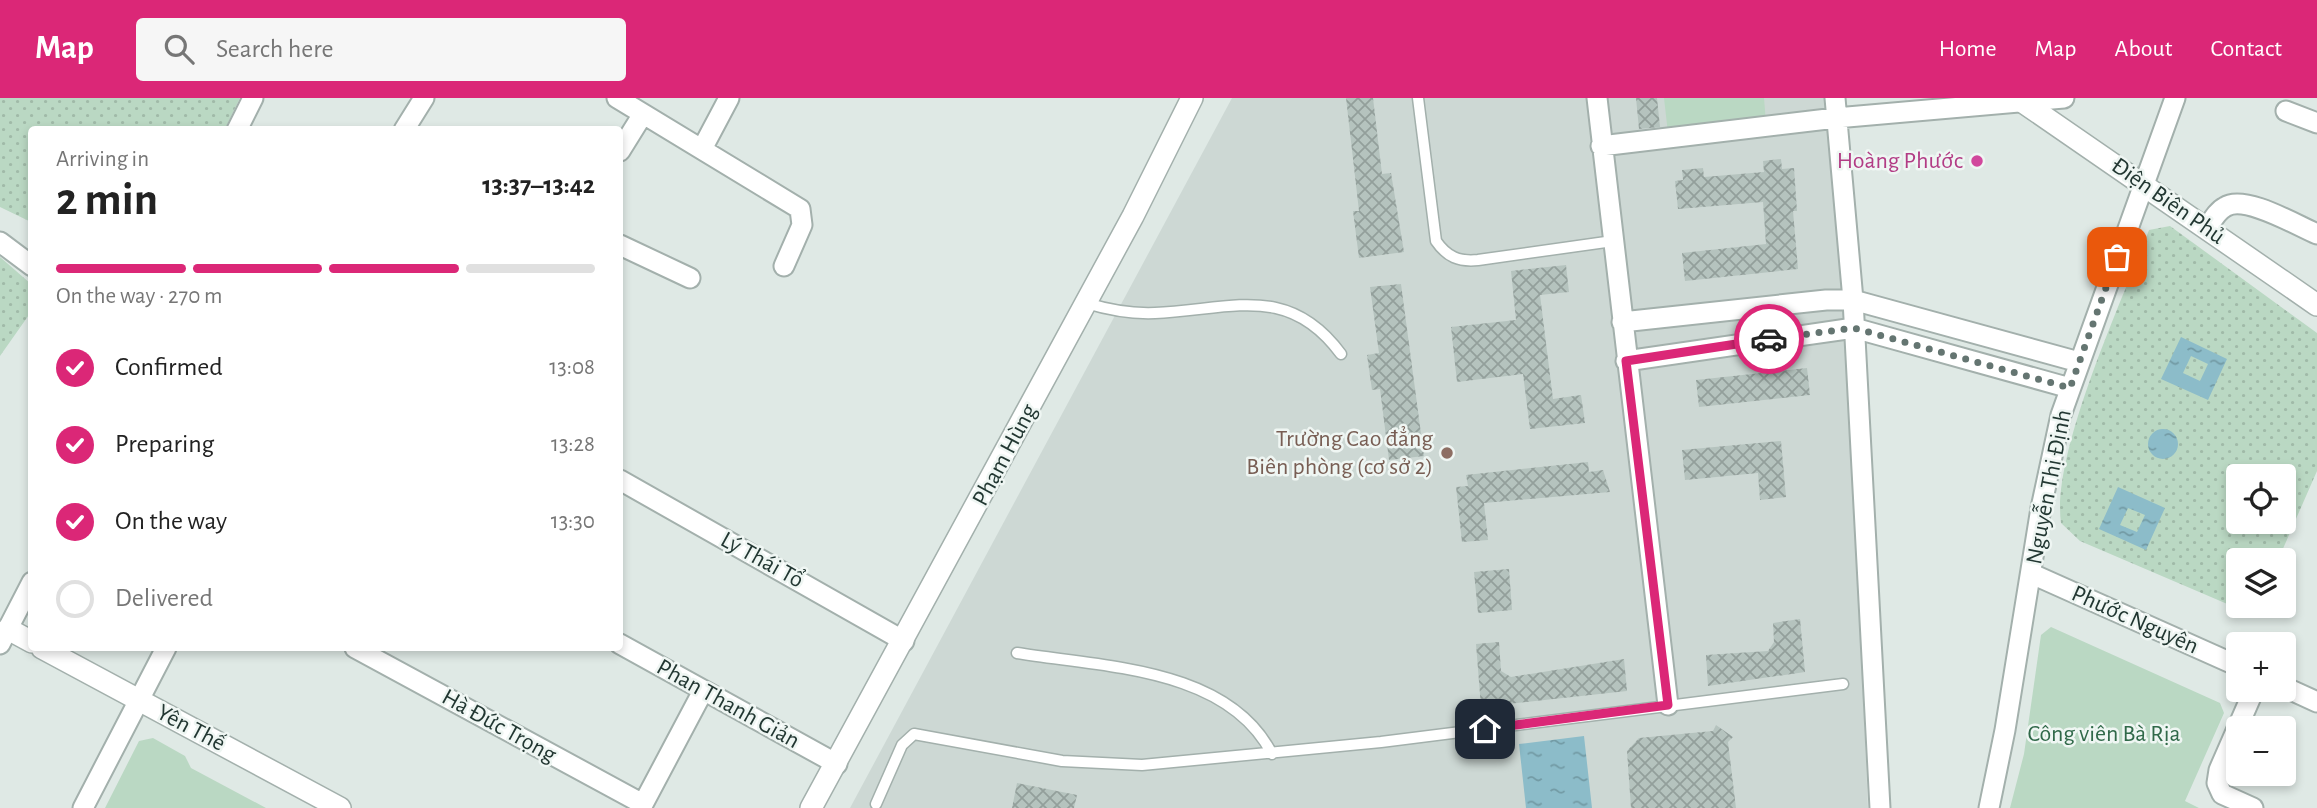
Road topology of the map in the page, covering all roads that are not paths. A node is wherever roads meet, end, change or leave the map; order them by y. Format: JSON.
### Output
{"nodes":[{"id":1,"x":253,"y":98,"type":"edge"},
{"id":2,"x":424,"y":98,"type":"edge"},
{"id":3,"x":617,"y":98,"type":"edge"},
{"id":4,"x":729,"y":98,"type":"edge"},
{"id":5,"x":1192,"y":98,"type":"edge"},
{"id":6,"x":1418,"y":98,"type":"edge"},
{"id":7,"x":1597,"y":98,"type":"edge"},
{"id":8,"x":1835,"y":98,"type":"edge"},
{"id":9,"x":2064,"y":98,"type":"edge"},
{"id":10,"x":2175,"y":98,"type":"edge"},
{"id":11,"x":2021,"y":101,"type":"edge"},
{"id":12,"x":2286,"y":111,"type":"dead end"},
{"id":13,"x":643,"y":114,"type":"junction"},
{"id":14,"x":1836,"y":118,"type":"junction"},
{"id":15,"x":2317,"y":123,"type":"edge"},
{"id":16,"x":239,"y":126,"type":"edge"},
{"id":17,"x":406,"y":126,"type":"edge"},
{"id":18,"x":623,"y":146,"type":"edge"},
{"id":19,"x":1601,"y":146,"type":"junction"},
{"id":20,"x":702,"y":149,"type":"junction"},
{"id":21,"x":2144,"y":183,"type":"junction"},
{"id":22,"x":2207,"y":228,"type":"junction"},
{"id":23,"x":2317,"y":234,"type":"edge"},
{"id":24,"x":1613,"y":241,"type":"junction"},
{"id":25,"x":0,"y":242,"type":"edge"},
{"id":26,"x":623,"y":246,"type":"edge"},
{"id":27,"x":28,"y":263,"type":"edge"},
{"id":28,"x":784,"y":266,"type":"dead end"},
{"id":29,"x":690,"y":278,"type":"dead end"},
{"id":30,"x":1853,"y":300,"type":"junction"},
{"id":31,"x":1086,"y":303,"type":"junction"},
{"id":32,"x":2317,"y":305,"type":"edge"},
{"id":33,"x":1622,"y":322,"type":"junction"},
{"id":34,"x":1854,"y":328,"type":"junction"},
{"id":35,"x":1341,"y":354,"type":"dead end"},
{"id":36,"x":1626,"y":361,"type":"junction"},
{"id":37,"x":2079,"y":362,"type":"junction"},
{"id":38,"x":2070,"y":388,"type":"junction"},
{"id":39,"x":623,"y":482,"type":"edge"},
{"id":40,"x":2032,"y":574,"type":"junction"},
{"id":41,"x":28,"y":590,"type":"edge"},
{"id":42,"x":4,"y":637,"type":"edge"},
{"id":43,"x":28,"y":641,"type":"edge"},
{"id":44,"x":904,"y":641,"type":"junction"},
{"id":45,"x":623,"y":646,"type":"edge"},
{"id":46,"x":48,"y":651,"type":"edge"},
{"id":47,"x":164,"y":651,"type":"edge"},
{"id":48,"x":360,"y":651,"type":"edge"},
{"id":49,"x":1017,"y":653,"type":"dead end"},
{"id":50,"x":2226,"y":661,"type":"edge"},
{"id":51,"x":1843,"y":684,"type":"dead end"},
{"id":52,"x":702,"y":691,"type":"junction"},
{"id":53,"x":2296,"y":692,"type":"edge"},
{"id":54,"x":139,"y":700,"type":"junction"},
{"id":55,"x":2249,"y":702,"type":"edge"},
{"id":56,"x":2317,"y":702,"type":"edge"},
{"id":57,"x":1668,"y":705,"type":"junction"},
{"id":58,"x":1272,"y":754,"type":"junction"},
{"id":59,"x":836,"y":764,"type":"junction"},
{"id":60,"x":876,"y":804,"type":"dead end"},
{"id":61,"x":642,"y":806,"type":"edge"},
{"id":62,"x":83,"y":808,"type":"edge"},
{"id":63,"x":340,"y":808,"type":"edge"},
{"id":64,"x":811,"y":808,"type":"edge"},
{"id":65,"x":1880,"y":808,"type":"edge"},
{"id":66,"x":1989,"y":808,"type":"edge"},
{"id":67,"x":2253,"y":808,"type":"edge"}],
"edges":[{"from":1,"to":16,"type":"street"},
{"from":2,"to":17,"type":"street"},
{"from":3,"to":13,"type":"street"},
{"from":4,"to":20,"type":"street"},
{"from":5,"to":31,"type":"street","name":"Phạm Hùng"},
{"from":6,"to":24,"type":"lane"},
{"from":7,"to":19,"type":"street"},
{"from":8,"to":14,"type":"street"},
{"from":9,"to":11,"type":"street"},
{"from":10,"to":21,"type":"street","name":"Nguyễn Thị Định"},
{"from":11,"to":14,"type":"street"},
{"from":11,"to":21,"type":"street","name":"Điện Biên Phủ"},
{"from":12,"to":15,"type":"street"},
{"from":13,"to":18,"type":"street"},
{"from":13,"to":20,"type":"street"},
{"from":14,"to":19,"type":"street"},
{"from":14,"to":30,"type":"street"},
{"from":19,"to":24,"type":"street"},
{"from":20,"to":28,"type":"street"},
{"from":21,"to":22,"type":"street","name":"Điện Biên Phủ"},
{"from":21,"to":37,"type":"street","name":"Nguyễn Thị Định"},
{"from":22,"to":23,"type":"street"},
{"from":22,"to":32,"type":"street","name":"Điện Biên Phủ"},
{"from":24,"to":33,"type":"street"},
{"from":25,"to":27,"type":"street"},
{"from":26,"to":29,"type":"street"},
{"from":30,"to":33,"type":"street"},
{"from":30,"to":34,"type":"street"},
{"from":30,"to":37,"type":"street"},
{"from":31,"to":35,"type":"lane"},
{"from":31,"to":44,"type":"street","name":"Phạm Hùng"},
{"from":33,"to":36,"type":"street"},
{"from":34,"to":36,"type":"street"},
{"from":34,"to":38,"type":"street"},
{"from":34,"to":65,"type":"street"},
{"from":36,"to":57,"type":"street"},
{"from":37,"to":38,"type":"street","name":"Nguyễn Thị Định"},
{"from":38,"to":40,"type":"street","name":"Nguyễn Thị Định"},
{"from":39,"to":44,"type":"street","name":"Lý Thái Tổ"},
{"from":40,"to":50,"type":"street","name":"Phước Nguyên"},
{"from":40,"to":66,"type":"street","name":"Nguyễn Thị Định"},
{"from":41,"to":42,"type":"street"},
{"from":42,"to":43,"type":"street"},
{"from":44,"to":59,"type":"street","name":"Phạm Hùng"},
{"from":45,"to":52,"type":"street","name":"Phan Thanh Giản"},
{"from":46,"to":54,"type":"street","name":"Yên Thế"},
{"from":47,"to":54,"type":"street"},
{"from":48,"to":61,"type":"street","name":"Hà Đức Trọng"},
{"from":49,"to":58,"type":"lane"},
{"from":51,"to":57,"type":"lane"},
{"from":52,"to":59,"type":"street","name":"Phan Thanh Giản"},
{"from":52,"to":61,"type":"street"},
{"from":53,"to":56,"type":"street"},
{"from":54,"to":62,"type":"street"},
{"from":54,"to":63,"type":"street","name":"Yên Thế"},
{"from":55,"to":67,"type":"street"},
{"from":57,"to":58,"type":"lane"},
{"from":58,"to":60,"type":"lane"},
{"from":59,"to":64,"type":"street","name":"Phạm Hùng"}]}
